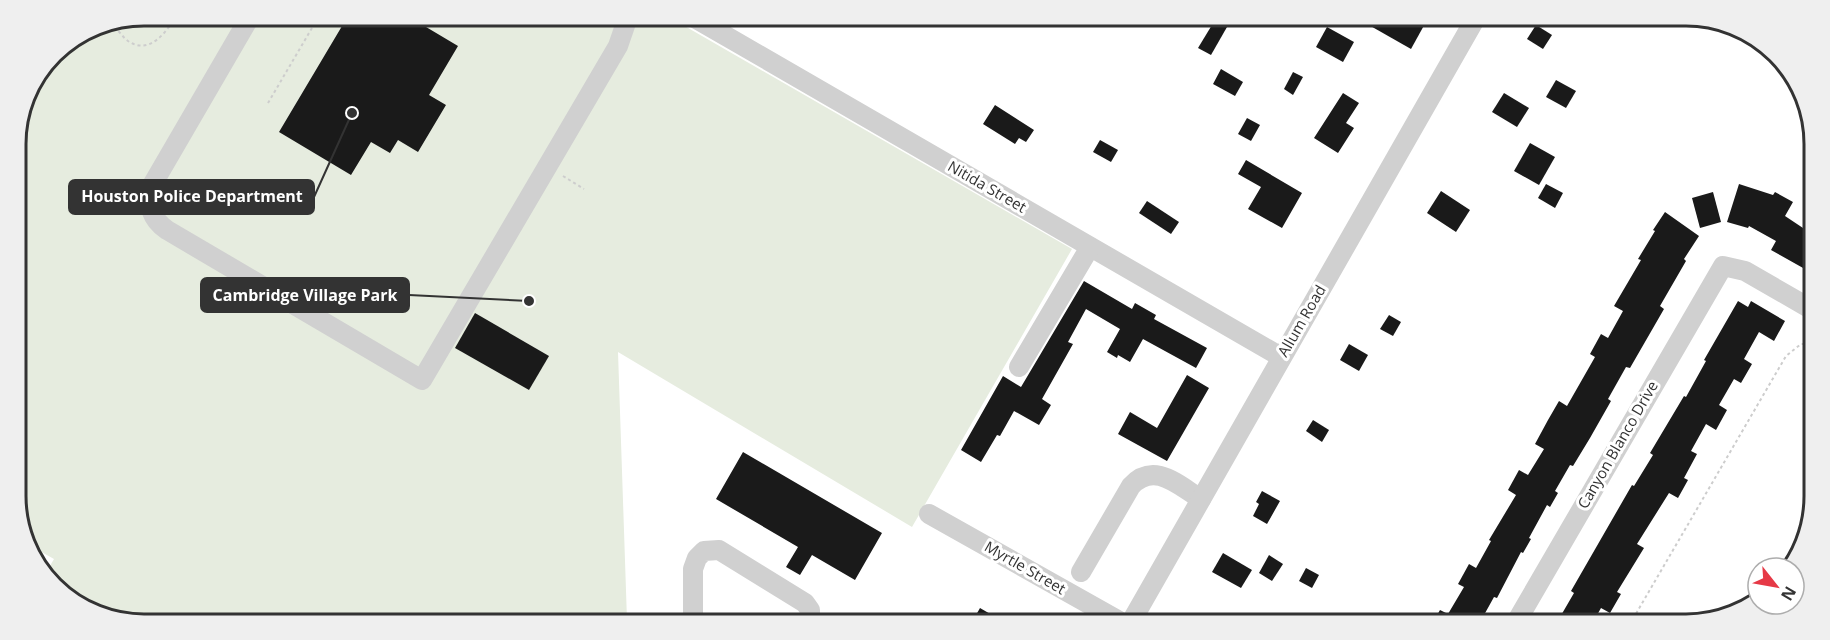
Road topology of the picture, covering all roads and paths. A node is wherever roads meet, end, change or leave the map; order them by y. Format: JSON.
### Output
{"nodes":[{"id":1,"x":169,"y":26,"type":"edge"},
{"id":2,"x":245,"y":26,"type":"edge"},
{"id":3,"x":313,"y":26,"type":"edge"},
{"id":4,"x":625,"y":26,"type":"edge"},
{"id":5,"x":709,"y":26,"type":"edge"},
{"id":6,"x":1471,"y":26,"type":"edge"},
{"id":7,"x":115,"y":30,"type":"edge"},
{"id":8,"x":268,"y":103,"type":"dead end"},
{"id":9,"x":547,"y":167,"type":"junction"},
{"id":10,"x":584,"y":189,"type":"dead end"},
{"id":11,"x":1090,"y":247,"type":"junction"},
{"id":12,"x":1804,"y":305,"type":"edge"},
{"id":13,"x":1804,"y":344,"type":"edge"},
{"id":14,"x":1281,"y":357,"type":"junction"},
{"id":15,"x":1019,"y":367,"type":"dead end"},
{"id":16,"x":1201,"y":499,"type":"junction"},
{"id":17,"x":929,"y":514,"type":"dead end"},
{"id":18,"x":1081,"y":572,"type":"dead end"},
{"id":19,"x":693,"y":614,"type":"edge"},
{"id":20,"x":810,"y":614,"type":"edge"},
{"id":21,"x":1107,"y":614,"type":"edge"},
{"id":22,"x":1136,"y":614,"type":"edge"},
{"id":23,"x":1521,"y":614,"type":"edge"},
{"id":24,"x":1636,"y":614,"type":"edge"}],
"edges":[{"from":1,"to":7,"type":"path"},
{"from":2,"to":9,"type":"street"},
{"from":3,"to":8,"type":"path"},
{"from":4,"to":9,"type":"street"},
{"from":5,"to":11,"type":"street","name":"Nitida Street"},
{"from":6,"to":14,"type":"street","name":"Allum Road"},
{"from":9,"to":10,"type":"path"},
{"from":11,"to":14,"type":"street","name":"Nitida Street"},
{"from":11,"to":15,"type":"street"},
{"from":12,"to":23,"type":"street","name":"Canyon Blanco Drive"},
{"from":13,"to":24,"type":"path"},
{"from":14,"to":16,"type":"street","name":"Allum Road"},
{"from":16,"to":18,"type":"street"},
{"from":16,"to":22,"type":"street","name":"Allum Road"},
{"from":17,"to":21,"type":"street","name":"Myrtle Street"},
{"from":19,"to":20,"type":"street"}]}
